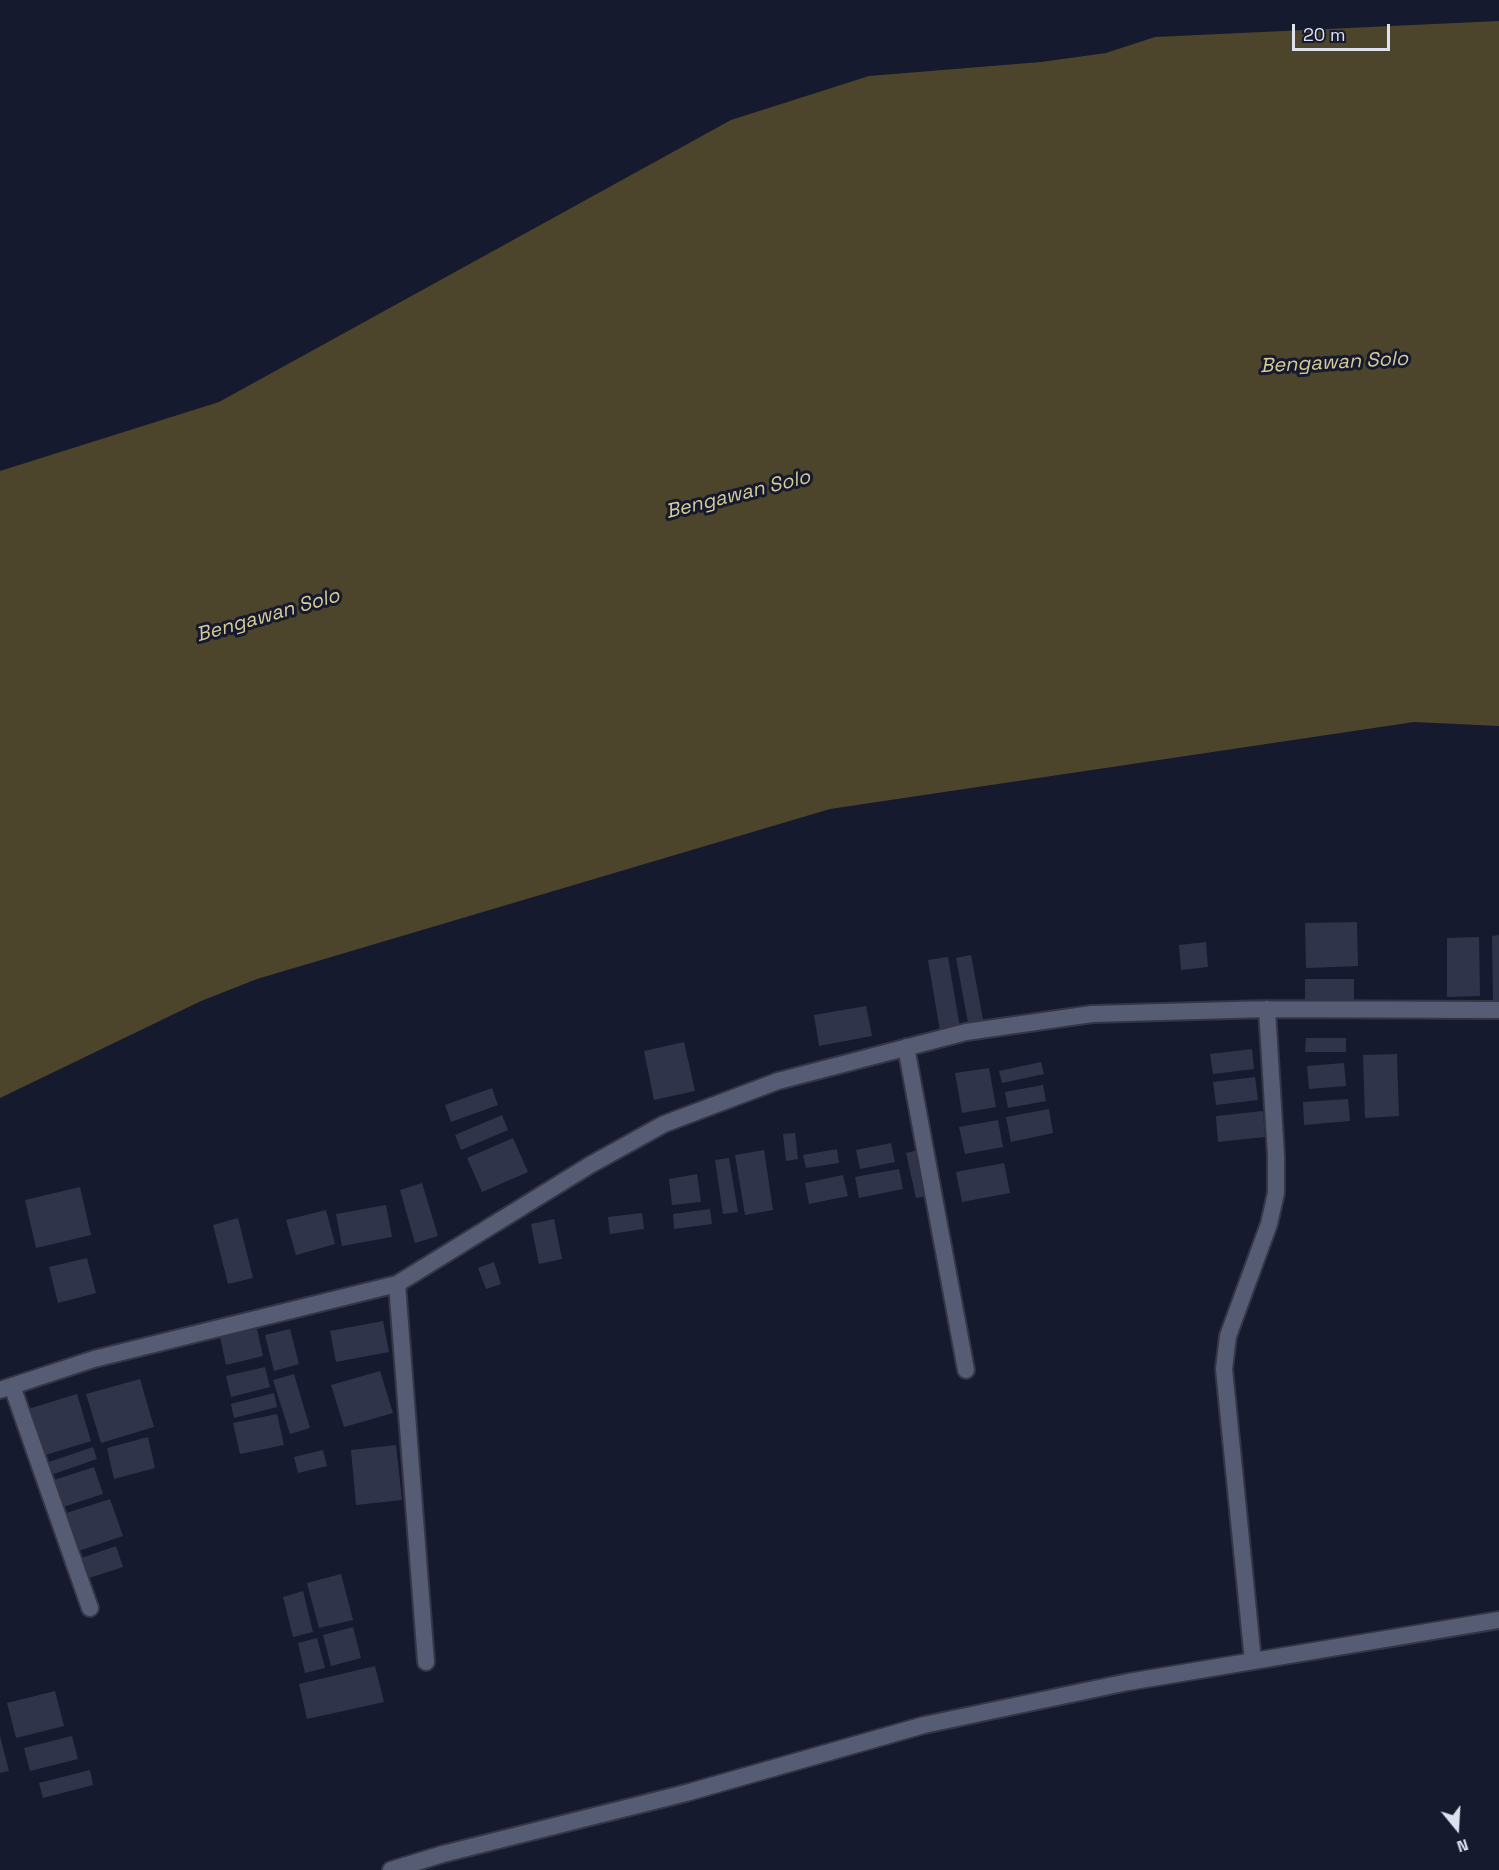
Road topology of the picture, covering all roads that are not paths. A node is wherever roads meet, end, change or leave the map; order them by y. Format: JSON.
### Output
{"nodes":[{"id":1,"x":1267,"y":1009,"type":"junction"},
{"id":2,"x":1499,"y":1011,"type":"edge"},
{"id":3,"x":906,"y":1047,"type":"junction"},
{"id":4,"x":397,"y":1284,"type":"junction"},
{"id":5,"x":966,"y":1370,"type":"dead end"},
{"id":6,"x":6,"y":1388,"type":"edge"},
{"id":7,"x":90,"y":1608,"type":"dead end"},
{"id":8,"x":1499,"y":1620,"type":"edge"},
{"id":9,"x":1252,"y":1661,"type":"junction"},
{"id":10,"x":426,"y":1662,"type":"dead end"},
{"id":11,"x":391,"y":1870,"type":"edge"}],
"edges":[{"from":1,"to":2,"type":"street"},
{"from":1,"to":3,"type":"street"},
{"from":1,"to":9,"type":"street"},
{"from":3,"to":4,"type":"street"},
{"from":3,"to":5,"type":"street"},
{"from":4,"to":6,"type":"street"},
{"from":4,"to":10,"type":"street"},
{"from":6,"to":7,"type":"street"},
{"from":8,"to":9,"type":"street"},
{"from":9,"to":11,"type":"street"}]}
